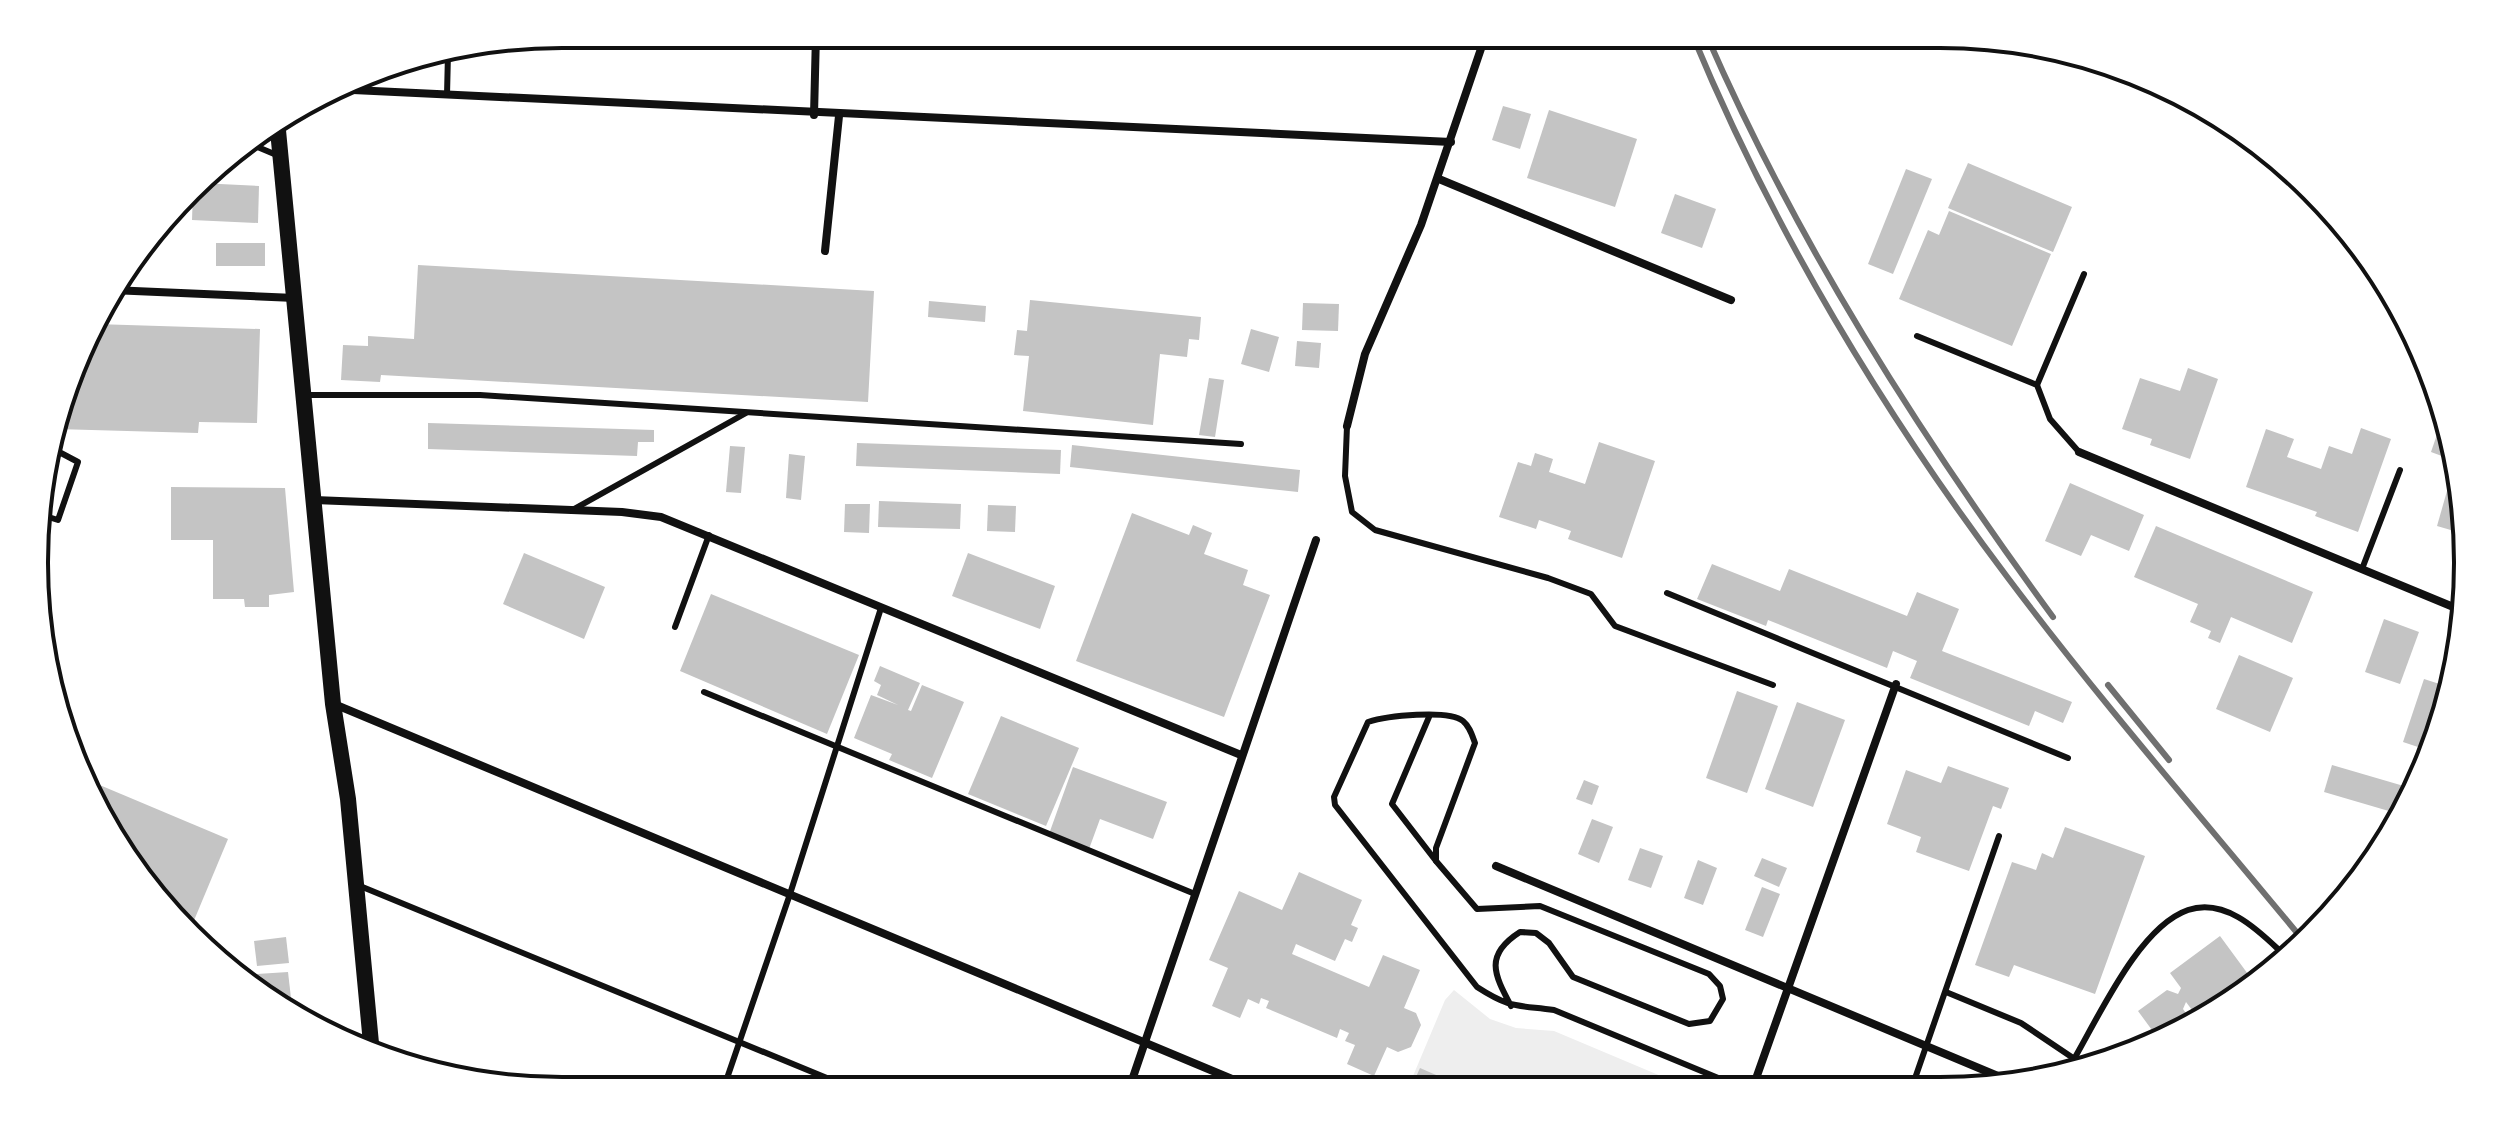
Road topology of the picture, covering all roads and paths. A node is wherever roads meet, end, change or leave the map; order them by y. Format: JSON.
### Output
{"nodes":[{"id":1,"x":816,"y":48,"type":"edge"},
{"id":2,"x":1481,"y":48,"type":"edge"},
{"id":3,"x":448,"y":61,"type":"edge"},
{"id":4,"x":359,"y":90,"type":"edge"},
{"id":5,"x":447,"y":95,"type":"junction"},
{"id":6,"x":814,"y":115,"type":"junction"},
{"id":7,"x":839,"y":116,"type":"junction"},
{"id":8,"x":279,"y":134,"type":"edge"},
{"id":9,"x":1451,"y":142,"type":"junction"},
{"id":10,"x":259,"y":147,"type":"edge"},
{"id":11,"x":281,"y":157,"type":"junction"},
{"id":12,"x":1439,"y":179,"type":"junction"},
{"id":13,"x":825,"y":251,"type":"dead end"},
{"id":14,"x":2084,"y":274,"type":"dead end"},
{"id":15,"x":126,"y":291,"type":"edge"},
{"id":16,"x":296,"y":298,"type":"junction"},
{"id":17,"x":1731,"y":300,"type":"dead end"},
{"id":18,"x":1917,"y":336,"type":"dead end"},
{"id":19,"x":2037,"y":385,"type":"junction"},
{"id":20,"x":305,"y":395,"type":"junction"},
{"id":21,"x":747,"y":412,"type":"junction"},
{"id":22,"x":1347,"y":426,"type":"joint"},
{"id":23,"x":1241,"y":444,"type":"dead end"},
{"id":24,"x":2079,"y":452,"type":"joint"},
{"id":25,"x":60,"y":453,"type":"edge"},
{"id":26,"x":2400,"y":470,"type":"dead end"},
{"id":27,"x":314,"y":500,"type":"junction"},
{"id":28,"x":571,"y":511,"type":"junction"},
{"id":29,"x":50,"y":518,"type":"edge"},
{"id":30,"x":709,"y":535,"type":"junction"},
{"id":31,"x":1316,"y":540,"type":"dead end"},
{"id":32,"x":2362,"y":569,"type":"junction"},
{"id":33,"x":1667,"y":593,"type":"dead end"},
{"id":34,"x":2452,"y":606,"type":"edge"},
{"id":35,"x":881,"y":608,"type":"junction"},
{"id":36,"x":675,"y":627,"type":"dead end"},
{"id":37,"x":1896,"y":684,"type":"junction"},
{"id":38,"x":1773,"y":685,"type":"dead end"},
{"id":39,"x":704,"y":692,"type":"dead end"},
{"id":40,"x":333,"y":704,"type":"junction"},
{"id":41,"x":1429,"y":717,"type":"junction"},
{"id":42,"x":837,"y":745,"type":"junction"},
{"id":43,"x":1241,"y":755,"type":"junction"},
{"id":44,"x":2068,"y":758,"type":"dead end"},
{"id":45,"x":1999,"y":836,"type":"dead end"},
{"id":46,"x":1436,"y":861,"type":"junction"},
{"id":47,"x":1496,"y":866,"type":"dead end"},
{"id":48,"x":355,"y":884,"type":"junction"},
{"id":49,"x":790,"y":894,"type":"junction"},
{"id":50,"x":1195,"y":894,"type":"junction"},
{"id":51,"x":2279,"y":950,"type":"dead end"},
{"id":52,"x":1788,"y":986,"type":"junction"},
{"id":53,"x":1946,"y":992,"type":"junction"},
{"id":54,"x":1511,"y":1006,"type":"junction"},
{"id":55,"x":370,"y":1039,"type":"edge"},
{"id":56,"x":738,"y":1042,"type":"junction"},
{"id":57,"x":1145,"y":1042,"type":"junction"},
{"id":58,"x":1927,"y":1046,"type":"junction"},
{"id":59,"x":2071,"y":1059,"type":"edge"},
{"id":60,"x":2074,"y":1059,"type":"edge"},
{"id":61,"x":1994,"y":1074,"type":"edge"},
{"id":62,"x":727,"y":1077,"type":"edge"},
{"id":63,"x":824,"y":1077,"type":"edge"},
{"id":64,"x":1133,"y":1077,"type":"edge"},
{"id":65,"x":1228,"y":1077,"type":"edge"},
{"id":66,"x":1716,"y":1077,"type":"edge"},
{"id":67,"x":1756,"y":1077,"type":"edge"},
{"id":68,"x":1916,"y":1077,"type":"edge"}],
"edges":[{"from":1,"to":6,"type":"street"},
{"from":2,"to":9,"type":"street"},
{"from":3,"to":5,"type":"lane"},
{"from":4,"to":5,"type":"street"},
{"from":5,"to":6,"type":"street"},
{"from":6,"to":7,"type":"street"},
{"from":7,"to":9,"type":"street"},
{"from":7,"to":13,"type":"street"},
{"from":8,"to":11,"type":"main road"},
{"from":9,"to":12,"type":"street"},
{"from":10,"to":11,"type":"lane"},
{"from":11,"to":16,"type":"main road"},
{"from":12,"to":17,"type":"street"},
{"from":12,"to":22,"type":"street"},
{"from":14,"to":19,"type":"lane"},
{"from":15,"to":16,"type":"street"},
{"from":16,"to":20,"type":"main road"},
{"from":18,"to":19,"type":"lane"},
{"from":19,"to":24,"type":"lane"},
{"from":20,"to":21,"type":"lane"},
{"from":20,"to":27,"type":"main road"},
{"from":21,"to":23,"type":"lane"},
{"from":21,"to":28,"type":"lane"},
{"from":22,"to":38,"type":"lane"},
{"from":24,"to":32,"type":"street"},
{"from":25,"to":29,"type":"lane"},
{"from":26,"to":32,"type":"lane"},
{"from":27,"to":28,"type":"street"},
{"from":27,"to":40,"type":"main road"},
{"from":28,"to":30,"type":"street"},
{"from":30,"to":35,"type":"street"},
{"from":30,"to":36,"type":"lane"},
{"from":31,"to":43,"type":"street"},
{"from":32,"to":34,"type":"street"},
{"from":33,"to":37,"type":"lane"},
{"from":35,"to":42,"type":"lane"},
{"from":35,"to":43,"type":"street"},
{"from":37,"to":44,"type":"lane"},
{"from":37,"to":52,"type":"street"},
{"from":39,"to":42,"type":"lane"},
{"from":40,"to":48,"type":"main road"},
{"from":40,"to":49,"type":"street"},
{"from":41,"to":46,"type":"lane"},
{"from":41,"to":46,"type":"lane"},
{"from":41,"to":54,"type":"lane"},
{"from":42,"to":49,"type":"lane"},
{"from":42,"to":50,"type":"lane"},
{"from":43,"to":50,"type":"street"},
{"from":45,"to":53,"type":"lane"},
{"from":46,"to":54,"type":"lane"},
{"from":47,"to":52,"type":"street"},
{"from":48,"to":55,"type":"main road"},
{"from":48,"to":56,"type":"lane"},
{"from":49,"to":56,"type":"lane"},
{"from":49,"to":57,"type":"street"},
{"from":50,"to":57,"type":"street"},
{"from":51,"to":60,"type":"lane"},
{"from":52,"to":58,"type":"street"},
{"from":52,"to":67,"type":"street"},
{"from":53,"to":58,"type":"lane"},
{"from":53,"to":59,"type":"lane"},
{"from":54,"to":66,"type":"lane"},
{"from":56,"to":62,"type":"lane"},
{"from":56,"to":63,"type":"lane"},
{"from":57,"to":64,"type":"street"},
{"from":57,"to":65,"type":"street"},
{"from":58,"to":61,"type":"street"},
{"from":58,"to":68,"type":"lane"}]}
